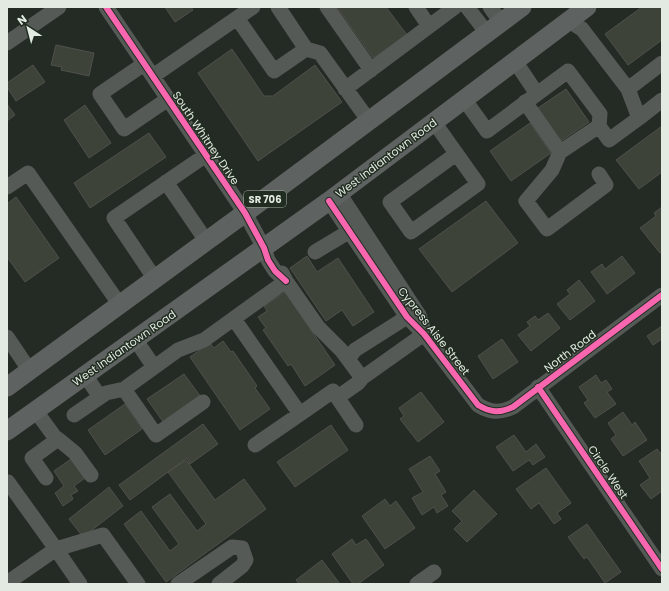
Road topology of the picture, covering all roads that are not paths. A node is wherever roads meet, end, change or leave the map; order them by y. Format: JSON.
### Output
{"nodes":[{"id":1,"x":59,"y":7,"type":"edge"},
{"id":2,"x":106,"y":7,"type":"edge"},
{"id":3,"x":253,"y":7,"type":"edge"},
{"id":4,"x":278,"y":7,"type":"edge"},
{"id":5,"x":327,"y":7,"type":"edge"},
{"id":6,"x":416,"y":7,"type":"edge"},
{"id":7,"x":455,"y":7,"type":"edge"},
{"id":8,"x":467,"y":7,"type":"edge"},
{"id":9,"x":490,"y":7,"type":"edge"},
{"id":10,"x":522,"y":7,"type":"edge"},
{"id":11,"x":587,"y":7,"type":"edge"},
{"id":12,"x":237,"y":18,"type":"junction"},
{"id":13,"x":569,"y":21,"type":"junction"},
{"id":14,"x":502,"y":22,"type":"junction"},
{"id":15,"x":429,"y":26,"type":"junction"},
{"id":16,"x":487,"y":33,"type":"junction"},
{"id":17,"x":7,"y":42,"type":"edge"},
{"id":18,"x":306,"y":49,"type":"junction"},
{"id":19,"x":515,"y":61,"type":"junction"},
{"id":20,"x":662,"y":63,"type":"edge"},
{"id":21,"x":148,"y":70,"type":"junction"},
{"id":22,"x":371,"y":70,"type":"junction"},
{"id":23,"x":345,"y":89,"type":"junction"},
{"id":24,"x":628,"y":89,"type":"junction"},
{"id":25,"x":531,"y":98,"type":"junction"},
{"id":26,"x":168,"y":99,"type":"junction"},
{"id":27,"x":464,"y":99,"type":"junction"},
{"id":28,"x":662,"y":100,"type":"edge"},
{"id":29,"x":639,"y":118,"type":"junction"},
{"id":30,"x":368,"y":121,"type":"junction"},
{"id":31,"x":434,"y":122,"type":"junction"},
{"id":32,"x":599,"y":126,"type":"junction"},
{"id":33,"x":560,"y":152,"type":"junction"},
{"id":34,"x":456,"y":154,"type":"junction"},
{"id":35,"x":206,"y":155,"type":"junction"},
{"id":36,"x":598,"y":174,"type":"dead end"},
{"id":37,"x":166,"y":182,"type":"junction"},
{"id":38,"x":7,"y":187,"type":"edge"},
{"id":39,"x":334,"y":197,"type":"junction"},
{"id":40,"x":245,"y":213,"type":"junction"},
{"id":41,"x":350,"y":231,"type":"junction"},
{"id":42,"x":207,"y":242,"type":"junction"},
{"id":43,"x":264,"y":248,"type":"junction"},
{"id":44,"x":315,"y":252,"type":"dead end"},
{"id":45,"x":155,"y":279,"type":"junction"},
{"id":46,"x":286,"y":281,"type":"junction"},
{"id":47,"x":662,"y":295,"type":"edge"},
{"id":48,"x":120,"y":305,"type":"junction"},
{"id":49,"x":407,"y":317,"type":"junction"},
{"id":50,"x":234,"y":319,"type":"junction"},
{"id":51,"x":424,"y":334,"type":"junction"},
{"id":52,"x":7,"y":338,"type":"edge"},
{"id":53,"x":135,"y":339,"type":"junction"},
{"id":54,"x":348,"y":359,"type":"junction"},
{"id":55,"x":154,"y":367,"type":"junction"},
{"id":56,"x":30,"y":371,"type":"junction"},
{"id":57,"x":85,"y":375,"type":"junction"},
{"id":58,"x":362,"y":378,"type":"junction"},
{"id":59,"x":538,"y":387,"type":"junction"},
{"id":60,"x":7,"y":388,"type":"edge"},
{"id":61,"x":124,"y":389,"type":"junction"},
{"id":62,"x":100,"y":397,"type":"junction"},
{"id":63,"x":338,"y":397,"type":"junction"},
{"id":64,"x":203,"y":402,"type":"dead end"},
{"id":65,"x":36,"y":410,"type":"junction"},
{"id":66,"x":486,"y":410,"type":"joint"},
{"id":67,"x":300,"y":414,"type":"junction"},
{"id":68,"x":74,"y":415,"type":"dead end"},
{"id":69,"x":356,"y":425,"type":"dead end"},
{"id":70,"x":7,"y":431,"type":"edge"},
{"id":71,"x":57,"y":440,"type":"junction"},
{"id":72,"x":255,"y":445,"type":"dead end"},
{"id":73,"x":91,"y":475,"type":"dead end"},
{"id":74,"x":46,"y":478,"type":"dead end"},
{"id":75,"x":8,"y":482,"type":"edge"},
{"id":76,"x":56,"y":549,"type":"junction"},
{"id":77,"x":662,"y":569,"type":"edge"},
{"id":78,"x":434,"y":572,"type":"dead end"},
{"id":79,"x":7,"y":583,"type":"edge"},
{"id":80,"x":80,"y":584,"type":"edge"},
{"id":81,"x":138,"y":584,"type":"edge"},
{"id":82,"x":178,"y":584,"type":"edge"},
{"id":83,"x":219,"y":584,"type":"edge"},
{"id":84,"x":417,"y":584,"type":"edge"}],
"edges":[{"from":1,"to":17,"type":"street"},
{"from":2,"to":21,"type":"street","name":"South Whitney Drive"},
{"from":3,"to":12,"type":"street"},
{"from":4,"to":18,"type":"street"},
{"from":5,"to":22,"type":"street"},
{"from":6,"to":15,"type":"street"},
{"from":7,"to":15,"type":"street"},
{"from":8,"to":16,"type":"street"},
{"from":9,"to":14,"type":"street"},
{"from":10,"to":14,"type":"main road","number":"SR 706"},
{"from":11,"to":13,"type":"main road","name":"West Indiantown Road"},
{"from":12,"to":18,"type":"street"},
{"from":12,"to":21,"type":"street"},
{"from":13,"to":19,"type":"main road","name":"West Indiantown Road"},
{"from":13,"to":24,"type":"street"},
{"from":14,"to":16,"type":"main road","number":"SR 706"},
{"from":15,"to":22,"type":"street"},
{"from":16,"to":30,"type":"main road","number":"SR 706"},
{"from":18,"to":23,"type":"street"},
{"from":19,"to":25,"type":"street"},
{"from":19,"to":27,"type":"main road","name":"West Indiantown Road"},
{"from":20,"to":24,"type":"street"},
{"from":21,"to":26,"type":"street","name":"South Whitney Drive"},
{"from":21,"to":26,"type":"street"},
{"from":22,"to":23,"type":"street"},
{"from":23,"to":30,"type":"street"},
{"from":24,"to":29,"type":"street"},
{"from":25,"to":27,"type":"street"},
{"from":25,"to":32,"type":"street"},
{"from":25,"to":33,"type":"street"},
{"from":26,"to":35,"type":"street","name":"South Whitney Drive"},
{"from":27,"to":31,"type":"main road","name":"West Indiantown Road"},
{"from":28,"to":29,"type":"street"},
{"from":29,"to":32,"type":"street"},
{"from":30,"to":40,"type":"main road","number":"SR 706"},
{"from":31,"to":34,"type":"street"},
{"from":31,"to":39,"type":"main road","name":"West Indiantown Road"},
{"from":32,"to":33,"type":"street"},
{"from":33,"to":36,"type":"street"},
{"from":34,"to":34,"type":"street"},
{"from":35,"to":37,"type":"street"},
{"from":35,"to":40,"type":"street","name":"South Whitney Drive"},
{"from":37,"to":42,"type":"street"},
{"from":37,"to":45,"type":"street"},
{"from":38,"to":48,"type":"street"},
{"from":39,"to":41,"type":"street","name":"Cypress Aisle Street"},
{"from":39,"to":43,"type":"main road","name":"West Indiantown Road"},
{"from":39,"to":51,"type":"street","name":"Cypress Aisle Street"},
{"from":40,"to":42,"type":"main road","number":"SR 706"},
{"from":40,"to":43,"type":"street","name":"South Whitney Drive"},
{"from":41,"to":44,"type":"street"},
{"from":41,"to":49,"type":"street","name":"Cypress Aisle Street"},
{"from":42,"to":45,"type":"main road","number":"SR 706"},
{"from":43,"to":46,"type":"street","name":"South Whitney Drive"},
{"from":43,"to":53,"type":"main road","name":"West Indiantown Road"},
{"from":45,"to":48,"type":"main road","number":"SR 706"},
{"from":46,"to":50,"type":"street"},
{"from":46,"to":54,"type":"street","name":"South Whitney Drive"},
{"from":47,"to":59,"type":"street","name":"North Road"},
{"from":48,"to":56,"type":"main road","number":"SR 706"},
{"from":49,"to":51,"type":"street","name":"Cypress Aisle Street"},
{"from":49,"to":54,"type":"street"},
{"from":50,"to":55,"type":"street"},
{"from":50,"to":67,"type":"street"},
{"from":51,"to":58,"type":"street"},
{"from":51,"to":66,"type":"street","name":"Cypress Aisle Street"},
{"from":52,"to":56,"type":"street"},
{"from":53,"to":55,"type":"street"},
{"from":53,"to":57,"type":"main road","name":"West Indiantown Road"},
{"from":54,"to":58,"type":"street","name":"South Whitney Drive"},
{"from":55,"to":61,"type":"street"},
{"from":56,"to":60,"type":"main road","number":"SR 706"},
{"from":57,"to":62,"type":"street"},
{"from":57,"to":65,"type":"main road","name":"West Indiantown Road"},
{"from":58,"to":63,"type":"street"},
{"from":59,"to":66,"type":"street","name":"North Road"},
{"from":59,"to":77,"type":"street","name":"Circle West"},
{"from":61,"to":62,"type":"street"},
{"from":61,"to":64,"type":"street"},
{"from":62,"to":68,"type":"street"},
{"from":63,"to":67,"type":"street"},
{"from":63,"to":69,"type":"street"},
{"from":65,"to":70,"type":"main road","name":"West Indiantown Road"},
{"from":65,"to":71,"type":"street"},
{"from":67,"to":72,"type":"street"},
{"from":71,"to":73,"type":"street"},
{"from":71,"to":74,"type":"street"},
{"from":75,"to":76,"type":"street"},
{"from":76,"to":79,"type":"street"},
{"from":76,"to":80,"type":"street"},
{"from":76,"to":81,"type":"street"},
{"from":78,"to":84,"type":"street"},
{"from":82,"to":83,"type":"street"}]}
